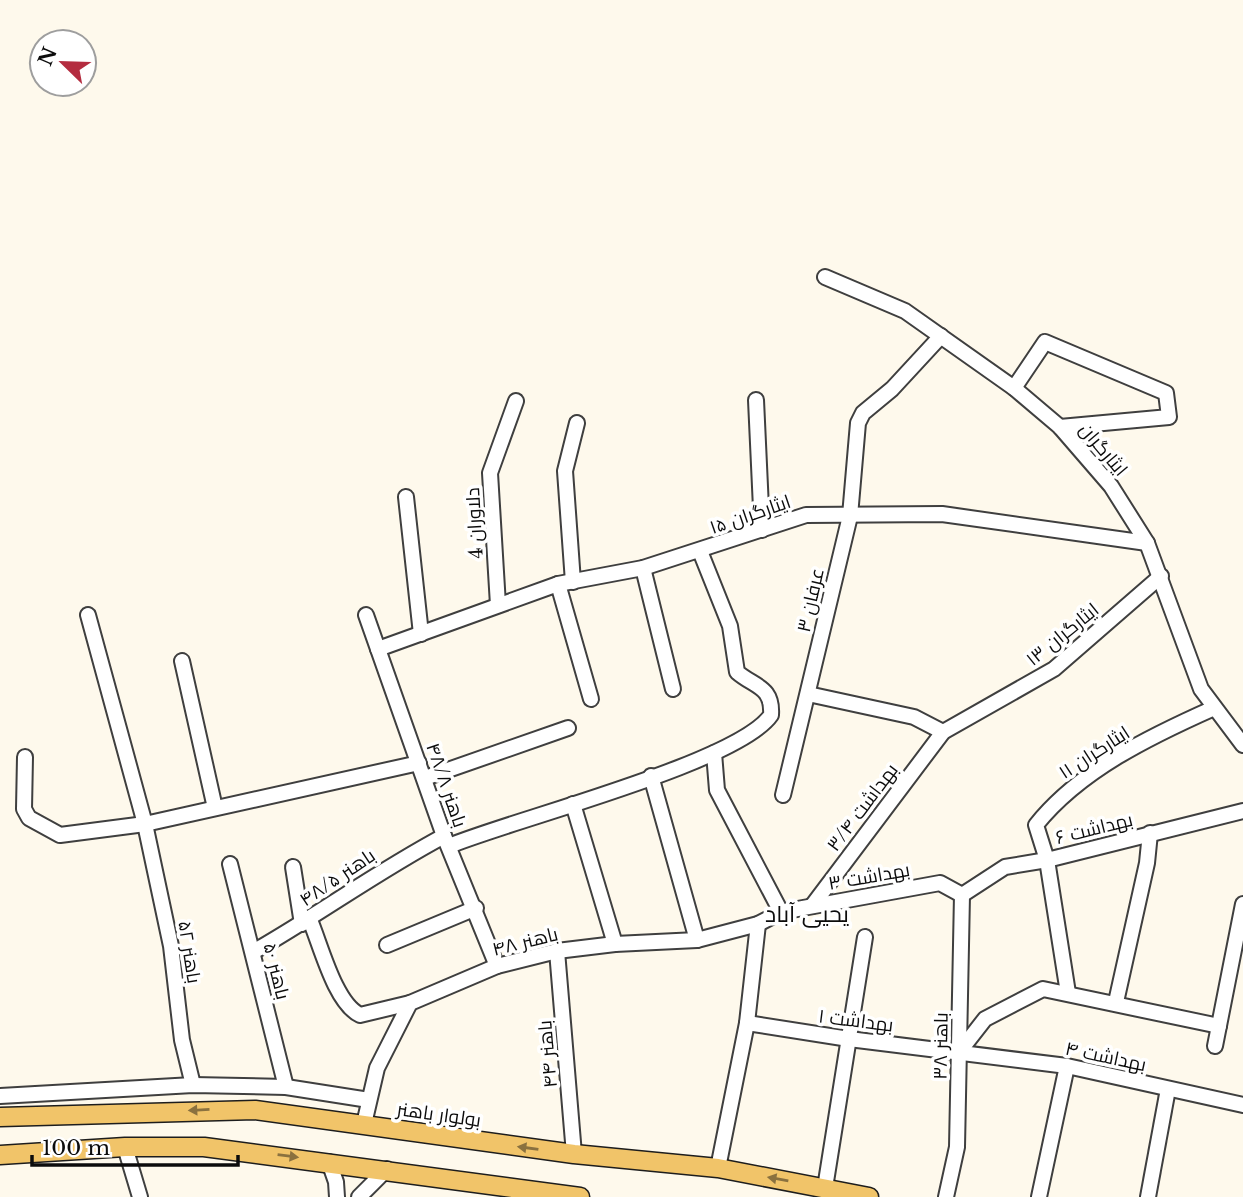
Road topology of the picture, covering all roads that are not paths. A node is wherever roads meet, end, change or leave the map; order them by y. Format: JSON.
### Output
{"nodes":[{"id":1,"x":825,"y":277,"type":"dead end"},
{"id":2,"x":941,"y":336,"type":"junction"},
{"id":3,"x":1014,"y":388,"type":"junction"},
{"id":4,"x":756,"y":400,"type":"dead end"},
{"id":5,"x":516,"y":401,"type":"dead end"},
{"id":6,"x":577,"y":423,"type":"dead end"},
{"id":7,"x":1060,"y":428,"type":"junction"},
{"id":8,"x":406,"y":497,"type":"dead end"},
{"id":9,"x":850,"y":516,"type":"junction"},
{"id":10,"x":762,"y":530,"type":"junction"},
{"id":11,"x":1147,"y":543,"type":"junction"},
{"id":12,"x":699,"y":551,"type":"junction"},
{"id":13,"x":643,"y":568,"type":"junction"},
{"id":14,"x":1161,"y":576,"type":"junction"},
{"id":15,"x":565,"y":583,"type":"junction"},
{"id":16,"x":498,"y":605,"type":"junction"},
{"id":17,"x":88,"y":615,"type":"dead end"},
{"id":18,"x":366,"y":615,"type":"dead end"},
{"id":19,"x":421,"y":634,"type":"junction"},
{"id":20,"x":379,"y":649,"type":"junction"},
{"id":21,"x":182,"y":661,"type":"dead end"},
{"id":22,"x":673,"y":689,"type":"dead end"},
{"id":23,"x":808,"y":694,"type":"junction"},
{"id":24,"x":591,"y":699,"type":"dead end"},
{"id":25,"x":1214,"y":708,"type":"junction"},
{"id":26,"x":568,"y":728,"type":"dead end"},
{"id":27,"x":943,"y":732,"type":"junction"},
{"id":28,"x":1243,"y":745,"type":"edge"},
{"id":29,"x":714,"y":753,"type":"junction"},
{"id":30,"x":24,"y":757,"type":"dead end"},
{"id":31,"x":419,"y":763,"type":"junction"},
{"id":32,"x":651,"y":776,"type":"junction"},
{"id":33,"x":425,"y":778,"type":"junction"},
{"id":34,"x":783,"y":795,"type":"dead end"},
{"id":35,"x":573,"y":804,"type":"junction"},
{"id":36,"x":215,"y":808,"type":"junction"},
{"id":37,"x":1243,"y":811,"type":"edge"},
{"id":38,"x":145,"y":824,"type":"junction"},
{"id":39,"x":1150,"y":833,"type":"junction"},
{"id":40,"x":446,"y":841,"type":"junction"},
{"id":41,"x":1047,"y":860,"type":"junction"},
{"id":42,"x":230,"y":864,"type":"dead end"},
{"id":43,"x":292,"y":867,"type":"dead end"},
{"id":44,"x":962,"y":895,"type":"junction"},
{"id":45,"x":1243,"y":904,"type":"edge"},
{"id":46,"x":812,"y":906,"type":"junction"},
{"id":47,"x":476,"y":908,"type":"junction"},
{"id":48,"x":781,"y":912,"type":"junction"},
{"id":49,"x":306,"y":922,"type":"junction"},
{"id":50,"x":758,"y":924,"type":"junction"},
{"id":51,"x":865,"y":937,"type":"dead end"},
{"id":52,"x":697,"y":940,"type":"junction"},
{"id":53,"x":615,"y":944,"type":"junction"},
{"id":54,"x":387,"y":945,"type":"dead end"},
{"id":55,"x":557,"y":951,"type":"junction"},
{"id":56,"x":253,"y":952,"type":"junction"},
{"id":57,"x":497,"y":966,"type":"junction"},
{"id":58,"x":1068,"y":993,"type":"junction"},
{"id":59,"x":1116,"y":1002,"type":"junction"},
{"id":60,"x":410,"y":1003,"type":"junction"},
{"id":61,"x":747,"y":1023,"type":"junction"},
{"id":62,"x":1219,"y":1026,"type":"junction"},
{"id":63,"x":849,"y":1039,"type":"junction"},
{"id":64,"x":1216,"y":1046,"type":"dead end"},
{"id":65,"x":960,"y":1051,"type":"junction"},
{"id":66,"x":1067,"y":1066,"type":"junction"},
{"id":67,"x":193,"y":1086,"type":"junction"},
{"id":68,"x":241,"y":1087,"type":"junction"},
{"id":69,"x":286,"y":1087,"type":"junction"},
{"id":70,"x":1168,"y":1089,"type":"junction"},
{"id":71,"x":0,"y":1096,"type":"edge"},
{"id":72,"x":369,"y":1100,"type":"junction"},
{"id":73,"x":1243,"y":1105,"type":"edge"},
{"id":74,"x":245,"y":1109,"type":"junction"},
{"id":75,"x":0,"y":1117,"type":"edge"},
{"id":76,"x":364,"y":1124,"type":"junction"},
{"id":77,"x":125,"y":1147,"type":"junction"},
{"id":78,"x":574,"y":1154,"type":"junction"},
{"id":79,"x":0,"y":1155,"type":"edge"},
{"id":80,"x":329,"y":1162,"type":"junction"},
{"id":81,"x":718,"y":1168,"type":"junction"},
{"id":82,"x":387,"y":1169,"type":"junction"},
{"id":83,"x":825,"y":1188,"type":"junction"},
{"id":84,"x":140,"y":1197,"type":"edge"},
{"id":85,"x":337,"y":1197,"type":"edge"},
{"id":86,"x":359,"y":1197,"type":"edge"},
{"id":87,"x":580,"y":1197,"type":"edge"},
{"id":88,"x":869,"y":1197,"type":"edge"},
{"id":89,"x":946,"y":1197,"type":"edge"},
{"id":90,"x":1039,"y":1197,"type":"edge"},
{"id":91,"x":1148,"y":1197,"type":"edge"}],
"edges":[{"from":1,"to":2,"type":"street","name":"ایثارگران"},
{"from":2,"to":3,"type":"street","name":"ایثارگران"},
{"from":2,"to":9,"type":"street","name":"عرفان ۳"},
{"from":3,"to":7,"type":"street","name":"ایثارگران"},
{"from":3,"to":7,"type":"street"},
{"from":4,"to":10,"type":"street"},
{"from":5,"to":16,"type":"street","name":"دلاوران 4"},
{"from":6,"to":15,"type":"street"},
{"from":7,"to":11,"type":"street","name":"ایثارگران"},
{"from":8,"to":19,"type":"street"},
{"from":9,"to":10,"type":"street","name":"ایثارگران ۱۵"},
{"from":9,"to":11,"type":"street","name":"ایثارگران ۱۵"},
{"from":9,"to":23,"type":"street","name":"عرفان ۳"},
{"from":10,"to":12,"type":"street","name":"ایثارگران ۱۵"},
{"from":11,"to":14,"type":"street","name":"ایثارگران"},
{"from":12,"to":13,"type":"street","name":"ایثارگران ۱۵"},
{"from":12,"to":29,"type":"street","name":"باهنر ۴۸/۵"},
{"from":13,"to":15,"type":"street","name":"ایثارگران ۱۵"},
{"from":13,"to":22,"type":"street"},
{"from":14,"to":25,"type":"street","name":"ایثارگران"},
{"from":14,"to":27,"type":"street","name":"ایثارگران ۱۳"},
{"from":15,"to":16,"type":"street","name":"ایثارگران ۱۵"},
{"from":15,"to":24,"type":"street"},
{"from":16,"to":19,"type":"street","name":"ایثارگران ۱۵"},
{"from":17,"to":38,"type":"street","name":"باهنر ۵۲"},
{"from":18,"to":20,"type":"street","name":"باهنر ۴۸/۸"},
{"from":19,"to":20,"type":"street","name":"ایثارگران ۱۵"},
{"from":20,"to":31,"type":"street","name":"باهنر ۴۸/۸"},
{"from":21,"to":36,"type":"street"},
{"from":23,"to":27,"type":"street"},
{"from":23,"to":34,"type":"street","name":"عرفان ۳"},
{"from":25,"to":28,"type":"street","name":"ایثارگران"},
{"from":25,"to":41,"type":"street","name":"ایثارگران ۱۱"},
{"from":26,"to":33,"type":"street"},
{"from":27,"to":46,"type":"street","name":"بهداشت ۳/۴"},
{"from":29,"to":32,"type":"street","name":"باهنر ۴۸/۵"},
{"from":29,"to":48,"type":"street"},
{"from":30,"to":38,"type":"street"},
{"from":31,"to":33,"type":"street","name":"باهنر ۴۸/۸"},
{"from":31,"to":36,"type":"street"},
{"from":32,"to":35,"type":"street","name":"باهنر ۴۸/۵"},
{"from":32,"to":52,"type":"street"},
{"from":33,"to":40,"type":"street","name":"باهنر ۴۸/۸"},
{"from":35,"to":40,"type":"street","name":"باهنر ۴۸/۵"},
{"from":35,"to":53,"type":"street"},
{"from":36,"to":38,"type":"street"},
{"from":37,"to":39,"type":"street","name":"بهداشت ۶"},
{"from":38,"to":67,"type":"street","name":"باهنر ۵۲"},
{"from":39,"to":41,"type":"street","name":"بهداشت ۶"},
{"from":39,"to":59,"type":"street"},
{"from":40,"to":47,"type":"street","name":"باهنر ۴۸/۸"},
{"from":40,"to":49,"type":"street","name":"باهنر ۴۸/۵"},
{"from":41,"to":44,"type":"street","name":"بهداشت ۶"},
{"from":41,"to":58,"type":"street"},
{"from":42,"to":56,"type":"street","name":"باهنر ۵۰"},
{"from":43,"to":49,"type":"street"},
{"from":44,"to":46,"type":"street","name":"بهداشت ۳"},
{"from":44,"to":65,"type":"street","name":"باهنر ۳۸"},
{"from":45,"to":62,"type":"street"},
{"from":46,"to":48,"type":"street","name":"بهداشت ۳"},
{"from":47,"to":54,"type":"street"},
{"from":47,"to":57,"type":"street","name":"باهنر ۴۸/۸"},
{"from":48,"to":50,"type":"street","name":"باهنر ۴۸"},
{"from":49,"to":56,"type":"street","name":"باهنر ۴۸/۵"},
{"from":49,"to":60,"type":"street","name":"باهنر ۴۸"},
{"from":50,"to":52,"type":"street","name":"باهنر ۴۸"},
{"from":50,"to":61,"type":"street"},
{"from":51,"to":63,"type":"street"},
{"from":52,"to":53,"type":"street","name":"باهنر ۴۸"},
{"from":53,"to":55,"type":"street","name":"باهنر ۴۸"},
{"from":55,"to":57,"type":"street","name":"باهنر ۴۸"},
{"from":55,"to":78,"type":"street","name":"باهنر ۴۴"},
{"from":56,"to":69,"type":"street","name":"باهنر ۵۰"},
{"from":57,"to":60,"type":"street","name":"باهنر ۴۸"},
{"from":58,"to":59,"type":"street"},
{"from":58,"to":65,"type":"street"},
{"from":59,"to":62,"type":"street"},
{"from":60,"to":72,"type":"street"},
{"from":61,"to":63,"type":"street","name":"بهداشت ۱"},
{"from":61,"to":81,"type":"street"},
{"from":62,"to":64,"type":"street"},
{"from":63,"to":65,"type":"street","name":"بهداشت ۱"},
{"from":63,"to":83,"type":"street"},
{"from":65,"to":66,"type":"street","name":"بهداشت ۴"},
{"from":65,"to":89,"type":"street","name":"باهنر ۳۸"},
{"from":66,"to":70,"type":"street","name":"بهداشت ۴"},
{"from":66,"to":90,"type":"street"},
{"from":67,"to":68,"type":"street"},
{"from":67,"to":71,"type":"street"},
{"from":68,"to":69,"type":"street"},
{"from":68,"to":74,"type":"street"},
{"from":69,"to":72,"type":"street"},
{"from":70,"to":73,"type":"street","name":"بهداشت ۴"},
{"from":70,"to":91,"type":"street"},
{"from":72,"to":76,"type":"street"},
{"from":74,"to":75,"type":"main road","name":"بولوار باهنر","one_way":true},
{"from":74,"to":76,"type":"main road","name":"بولوار باهنر"},
{"from":78,"to":76,"type":"main road","name":"بولوار باهنر","one_way":true},
{"from":77,"to":79,"type":"main road"},
{"from":77,"to":80,"type":"main road","one_way":true},
{"from":77,"to":84,"type":"street"},
{"from":78,"to":81,"type":"main road","name":"بولوار باهنر"},
{"from":80,"to":82,"type":"main road"},
{"from":80,"to":85,"type":"street"},
{"from":83,"to":81,"type":"main road","name":"بولوار باهنر","one_way":true},
{"from":82,"to":86,"type":"street"},
{"from":82,"to":87,"type":"main road"},
{"from":83,"to":88,"type":"main road","name":"بولوار باهنر"}]}
